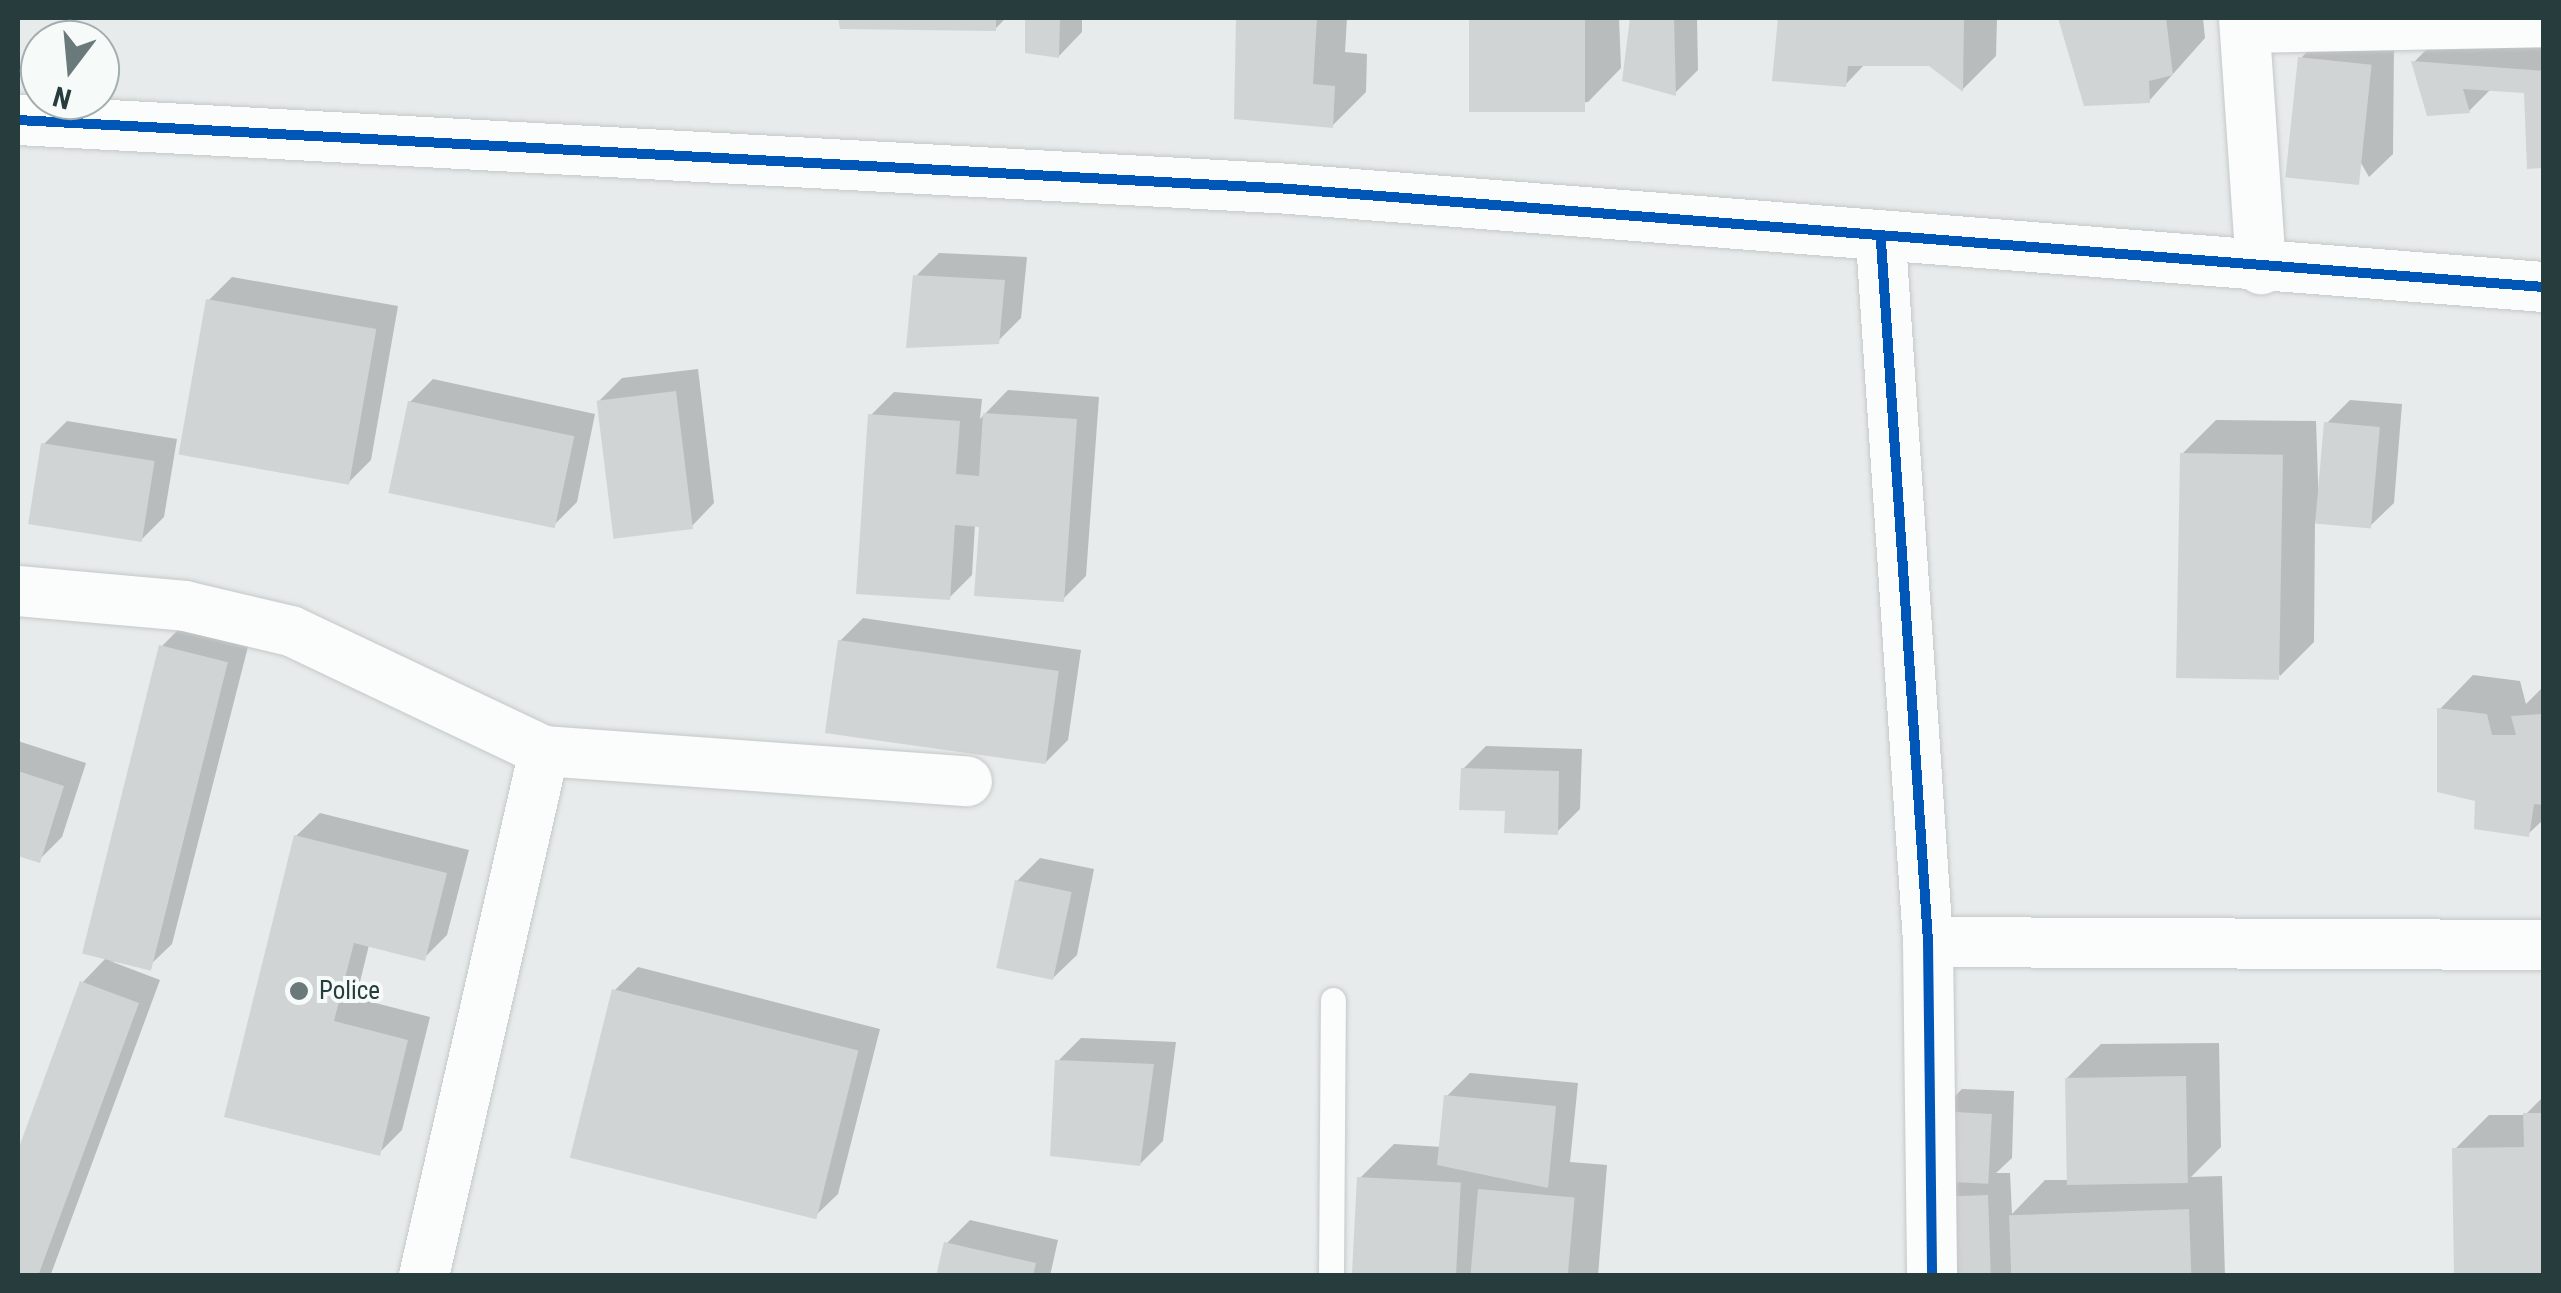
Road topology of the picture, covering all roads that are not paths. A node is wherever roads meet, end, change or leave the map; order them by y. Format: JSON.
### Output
{"nodes":[{"id":1,"x":2544,"y":22,"type":"edge"},
{"id":2,"x":2245,"y":23,"type":"edge"},
{"id":3,"x":18,"y":120,"type":"edge"},
{"id":4,"x":1881,"y":242,"type":"junction"},
{"id":5,"x":2261,"y":269,"type":"junction"},
{"id":6,"x":2544,"y":287,"type":"edge"},
{"id":7,"x":18,"y":591,"type":"edge"},
{"id":8,"x":544,"y":751,"type":"junction"},
{"id":9,"x":967,"y":781,"type":"dead end"},
{"id":10,"x":1928,"y":942,"type":"junction"},
{"id":11,"x":2544,"y":945,"type":"edge"},
{"id":12,"x":1332,"y":1000,"type":"dead end"},
{"id":13,"x":424,"y":1276,"type":"edge"},
{"id":14,"x":1330,"y":1276,"type":"edge"},
{"id":15,"x":1932,"y":1276,"type":"edge"}],
"edges":[{"from":1,"to":2,"type":"street"},
{"from":2,"to":5,"type":"street"},
{"from":3,"to":4,"type":"street"},
{"from":4,"to":5,"type":"street"},
{"from":4,"to":10,"type":"street"},
{"from":5,"to":6,"type":"street"},
{"from":7,"to":8,"type":"street"},
{"from":8,"to":9,"type":"street"},
{"from":8,"to":13,"type":"street"},
{"from":10,"to":11,"type":"street"},
{"from":10,"to":15,"type":"street"},
{"from":12,"to":14,"type":"lane"}]}
